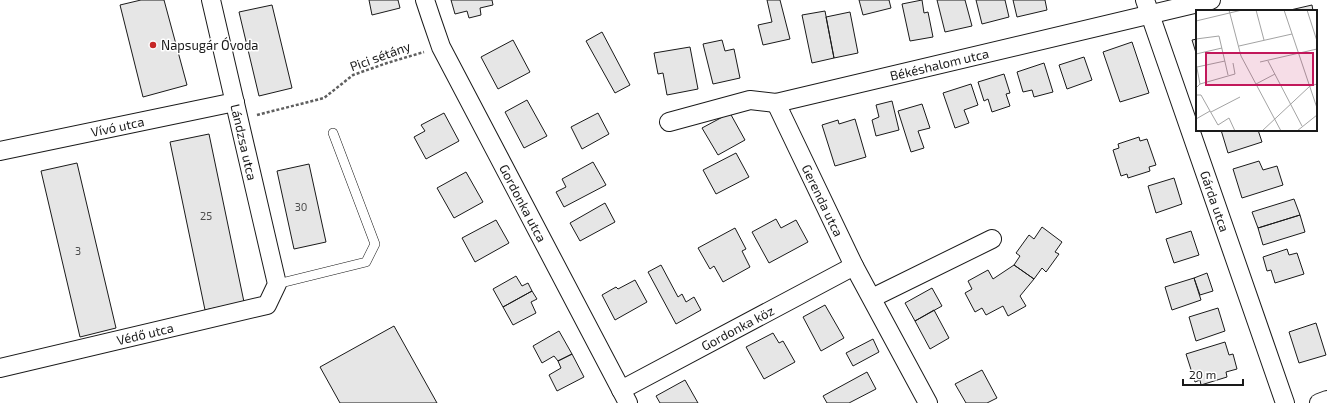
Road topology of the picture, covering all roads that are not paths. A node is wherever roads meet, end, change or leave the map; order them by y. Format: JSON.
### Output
{"nodes":[{"id":1,"x":211,"y":0,"type":"edge"},
{"id":2,"x":425,"y":0,"type":"edge"},
{"id":3,"x":1211,"y":0,"type":"edge"},
{"id":4,"x":1148,"y":7,"type":"edge"},
{"id":5,"x":235,"y":102,"type":"junction"},
{"id":6,"x":776,"y":103,"type":"junction"},
{"id":7,"x":669,"y":122,"type":"dead end"},
{"id":8,"x":333,"y":133,"type":"dead end"},
{"id":9,"x":0,"y":151,"type":"edge"},
{"id":10,"x":992,"y":239,"type":"dead end"},
{"id":11,"x":854,"y":266,"type":"junction"},
{"id":12,"x":277,"y":284,"type":"junction"},
{"id":13,"x":872,"y":298,"type":"junction"},
{"id":14,"x":0,"y":368,"type":"edge"},
{"id":15,"x":625,"y":397,"type":"edge"},
{"id":16,"x":1327,"y":400,"type":"edge"},
{"id":17,"x":928,"y":403,"type":"edge"},
{"id":18,"x":1285,"y":403,"type":"edge"},
{"id":19,"x":1319,"y":403,"type":"edge"}],
"edges":[{"from":1,"to":5,"type":"street","name":"Lándzsa utca"},
{"from":2,"to":15,"type":"street","name":"Gordonka utca"},
{"from":3,"to":4,"type":"street","name":"Békéshalom utca"},
{"from":4,"to":6,"type":"street","name":"Békéshalom utca"},
{"from":4,"to":18,"type":"street","name":"Gárda utca"},
{"from":5,"to":9,"type":"street","name":"Vívó utca"},
{"from":5,"to":12,"type":"street","name":"Lándzsa utca"},
{"from":6,"to":7,"type":"street","name":"Békéshalom utca"},
{"from":6,"to":11,"type":"street","name":"Gerenda utca"},
{"from":8,"to":12,"type":"lane"},
{"from":10,"to":13,"type":"street"},
{"from":11,"to":13,"type":"street","name":"Gerenda utca"},
{"from":11,"to":15,"type":"street","name":"Gordonka köz"},
{"from":12,"to":14,"type":"street","name":"Védő utca"},
{"from":13,"to":17,"type":"street","name":"Gerenda utca"},
{"from":16,"to":19,"type":"street"}]}
